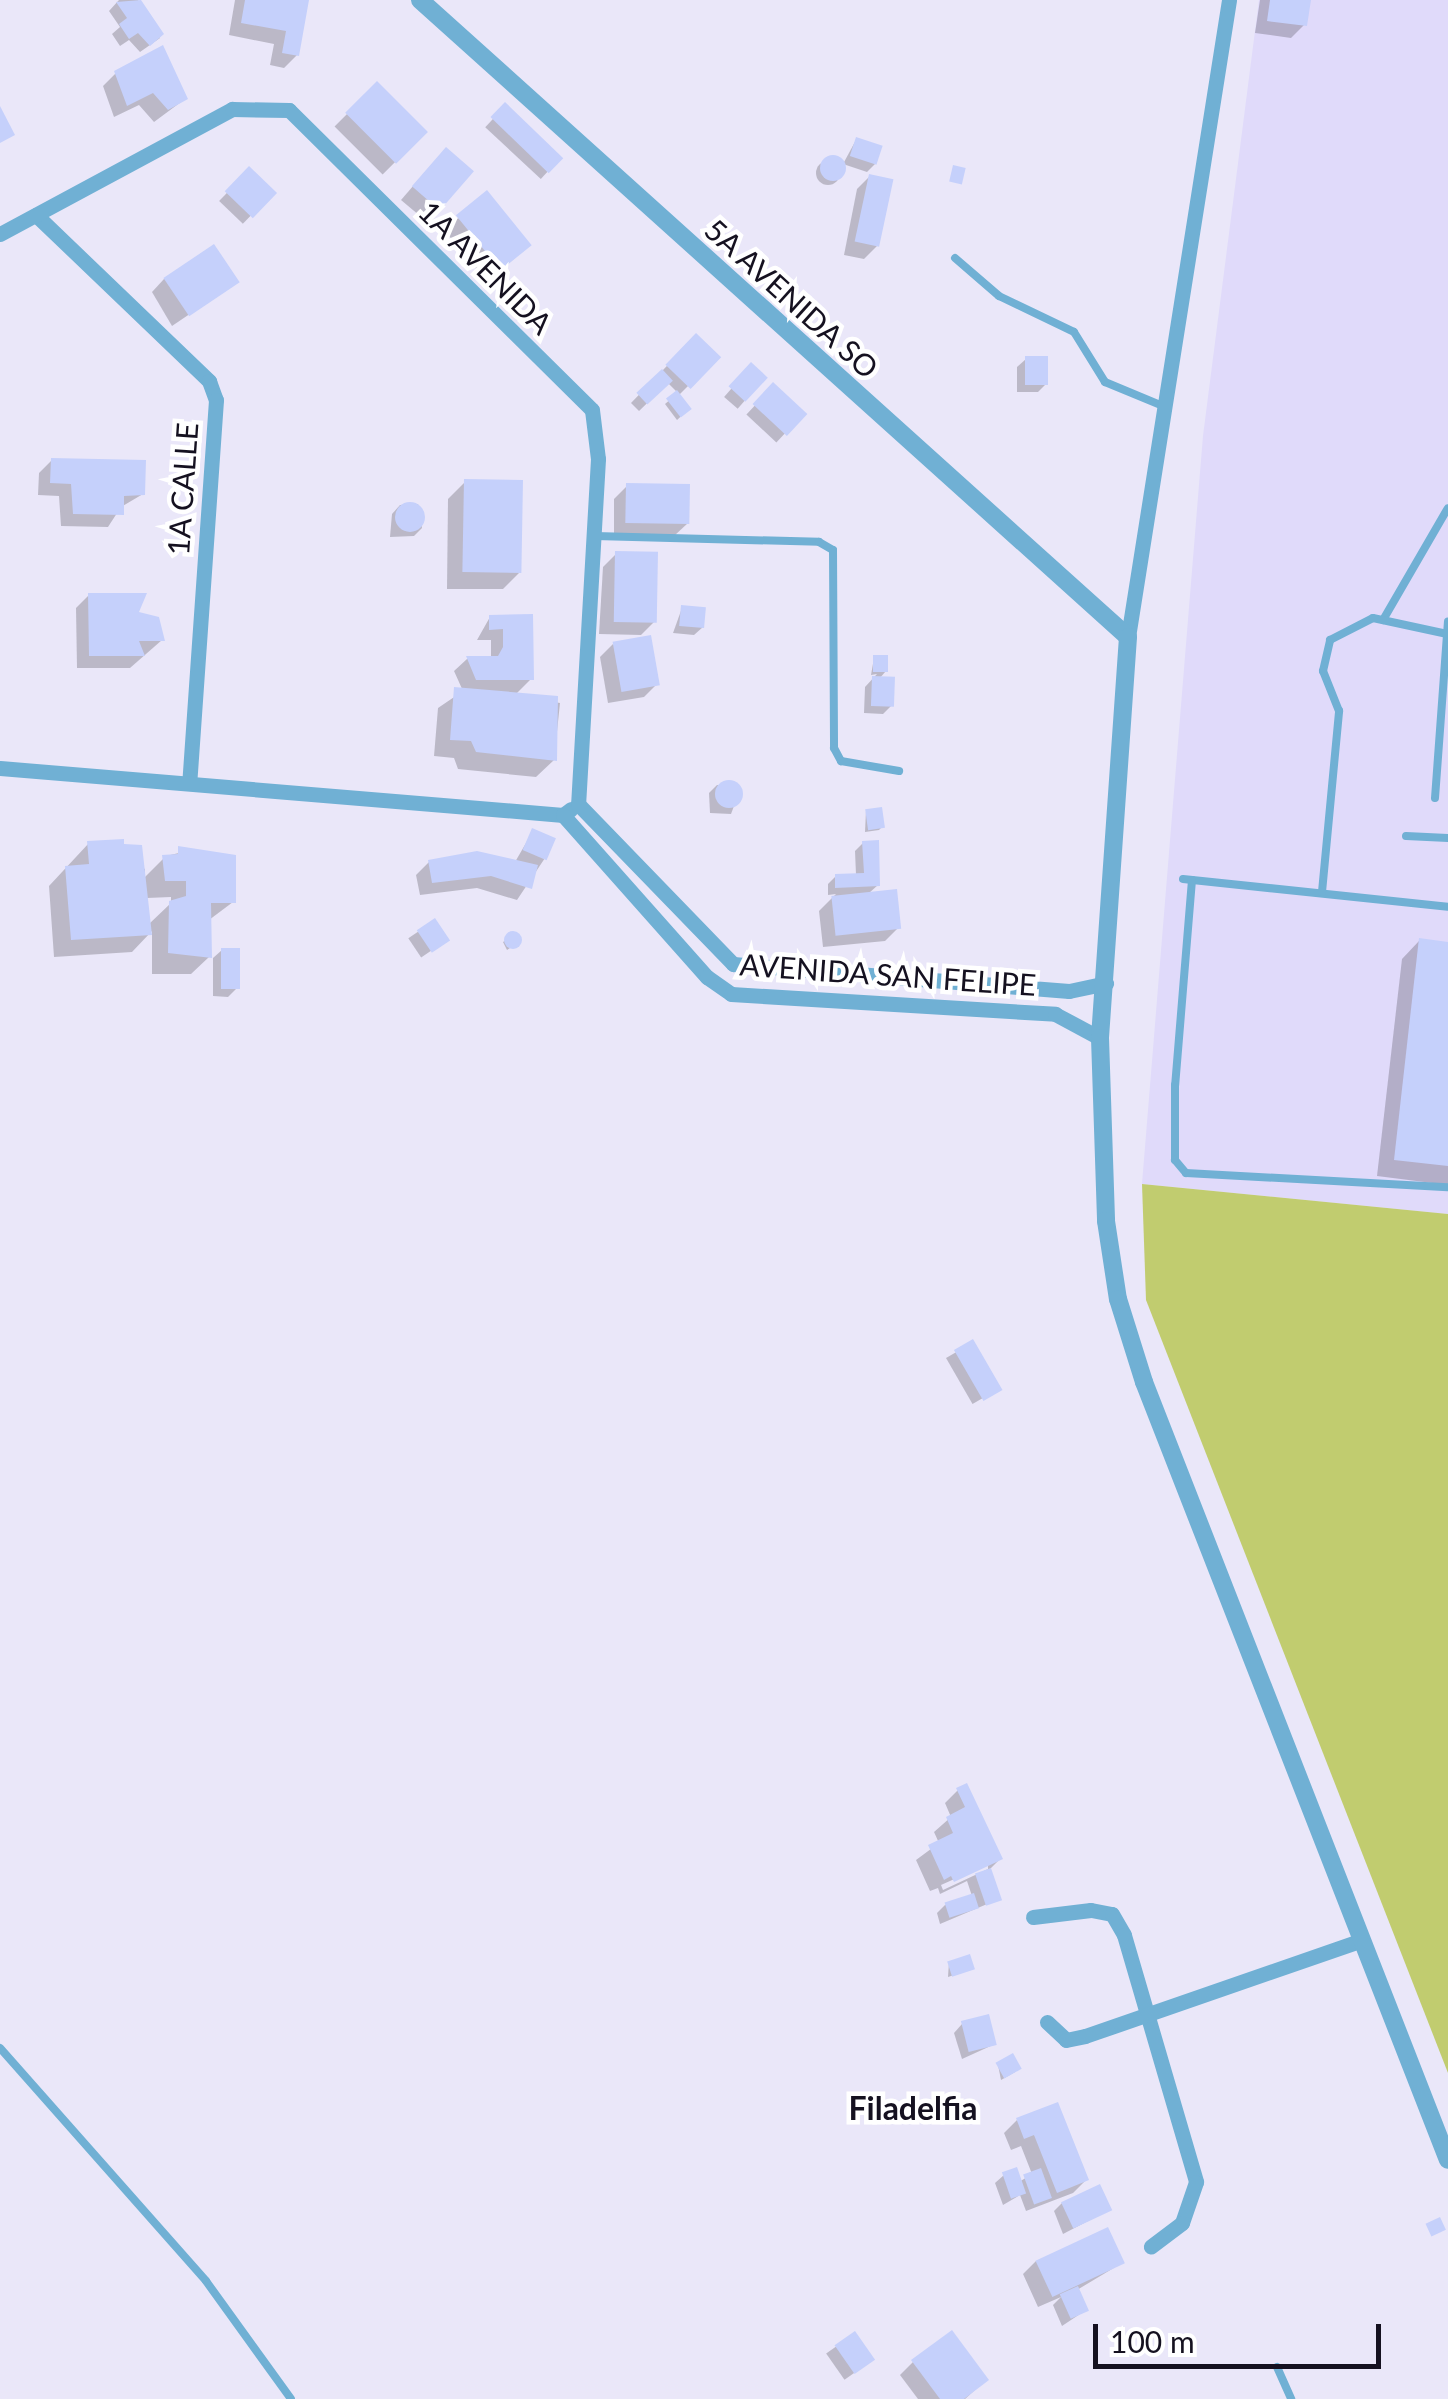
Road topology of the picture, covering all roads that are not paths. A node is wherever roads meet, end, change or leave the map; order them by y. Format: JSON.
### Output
{"nodes":[{"id":1,"x":420,"y":0,"type":"edge"},
{"id":2,"x":1229,"y":0,"type":"edge"},
{"id":3,"x":36,"y":214,"type":"junction"},
{"id":4,"x":0,"y":234,"type":"edge"},
{"id":5,"x":954,"y":258,"type":"dead end"},
{"id":6,"x":1162,"y":406,"type":"junction"},
{"id":7,"x":1448,"y":508,"type":"edge"},
{"id":8,"x":595,"y":536,"type":"junction"},
{"id":9,"x":1383,"y":620,"type":"junction"},
{"id":10,"x":1448,"y":621,"type":"edge"},
{"id":11,"x":1447,"y":634,"type":"edge"},
{"id":12,"x":1128,"y":637,"type":"junction"},
{"id":13,"x":0,"y":768,"type":"edge"},
{"id":14,"x":899,"y":770,"type":"dead end"},
{"id":15,"x":189,"y":782,"type":"junction"},
{"id":16,"x":1435,"y":798,"type":"dead end"},
{"id":17,"x":578,"y":804,"type":"junction"},
{"id":18,"x":563,"y":815,"type":"junction"},
{"id":19,"x":1406,"y":836,"type":"dead end"},
{"id":20,"x":1448,"y":838,"type":"edge"},
{"id":21,"x":1322,"y":892,"type":"junction"},
{"id":22,"x":1448,"y":907,"type":"edge"},
{"id":23,"x":1106,"y":983,"type":"junction"},
{"id":24,"x":1100,"y":1038,"type":"junction"},
{"id":25,"x":1448,"y":1186,"type":"edge"},
{"id":26,"x":1032,"y":1917,"type":"dead end"},
{"id":27,"x":1362,"y":1940,"type":"junction"},
{"id":28,"x":1146,"y":2011,"type":"junction"},
{"id":29,"x":1046,"y":2022,"type":"dead end"},
{"id":30,"x":0,"y":2048,"type":"edge"},
{"id":31,"x":1448,"y":2160,"type":"edge"},
{"id":32,"x":1151,"y":2246,"type":"dead end"},
{"id":33,"x":1278,"y":2367,"type":"dead end"},
{"id":34,"x":292,"y":2399,"type":"edge"},
{"id":35,"x":1291,"y":2399,"type":"edge"}],
"edges":[{"from":1,"to":12,"type":"street","name":"5A AVENIDA SO"},
{"from":2,"to":6,"type":"street"},
{"from":3,"to":4,"type":"street","name":"1A AVENIDA"},
{"from":3,"to":8,"type":"street","name":"1A AVENIDA"},
{"from":3,"to":15,"type":"street","name":"1A CALLE"},
{"from":5,"to":6,"type":"lane"},
{"from":6,"to":12,"type":"street"},
{"from":7,"to":9,"type":"lane"},
{"from":8,"to":14,"type":"lane"},
{"from":8,"to":17,"type":"street","name":"1A AVENIDA"},
{"from":9,"to":11,"type":"lane"},
{"from":9,"to":21,"type":"lane"},
{"from":10,"to":11,"type":"lane"},
{"from":11,"to":16,"type":"lane"},
{"from":12,"to":23,"type":"street"},
{"from":13,"to":15,"type":"street"},
{"from":15,"to":18,"type":"street"},
{"from":17,"to":18,"type":"street"},
{"from":17,"to":23,"type":"street","name":"AVENIDA SAN FELIPE"},
{"from":18,"to":24,"type":"street","name":"AVENIDA SAN FELIPE"},
{"from":19,"to":20,"type":"lane"},
{"from":21,"to":22,"type":"lane"},
{"from":21,"to":25,"type":"lane"},
{"from":23,"to":24,"type":"street"},
{"from":24,"to":27,"type":"street"},
{"from":26,"to":28,"type":"street"},
{"from":27,"to":28,"type":"street"},
{"from":27,"to":31,"type":"street"},
{"from":28,"to":29,"type":"street"},
{"from":28,"to":32,"type":"street"},
{"from":30,"to":34,"type":"lane"},
{"from":33,"to":35,"type":"lane"}]}
